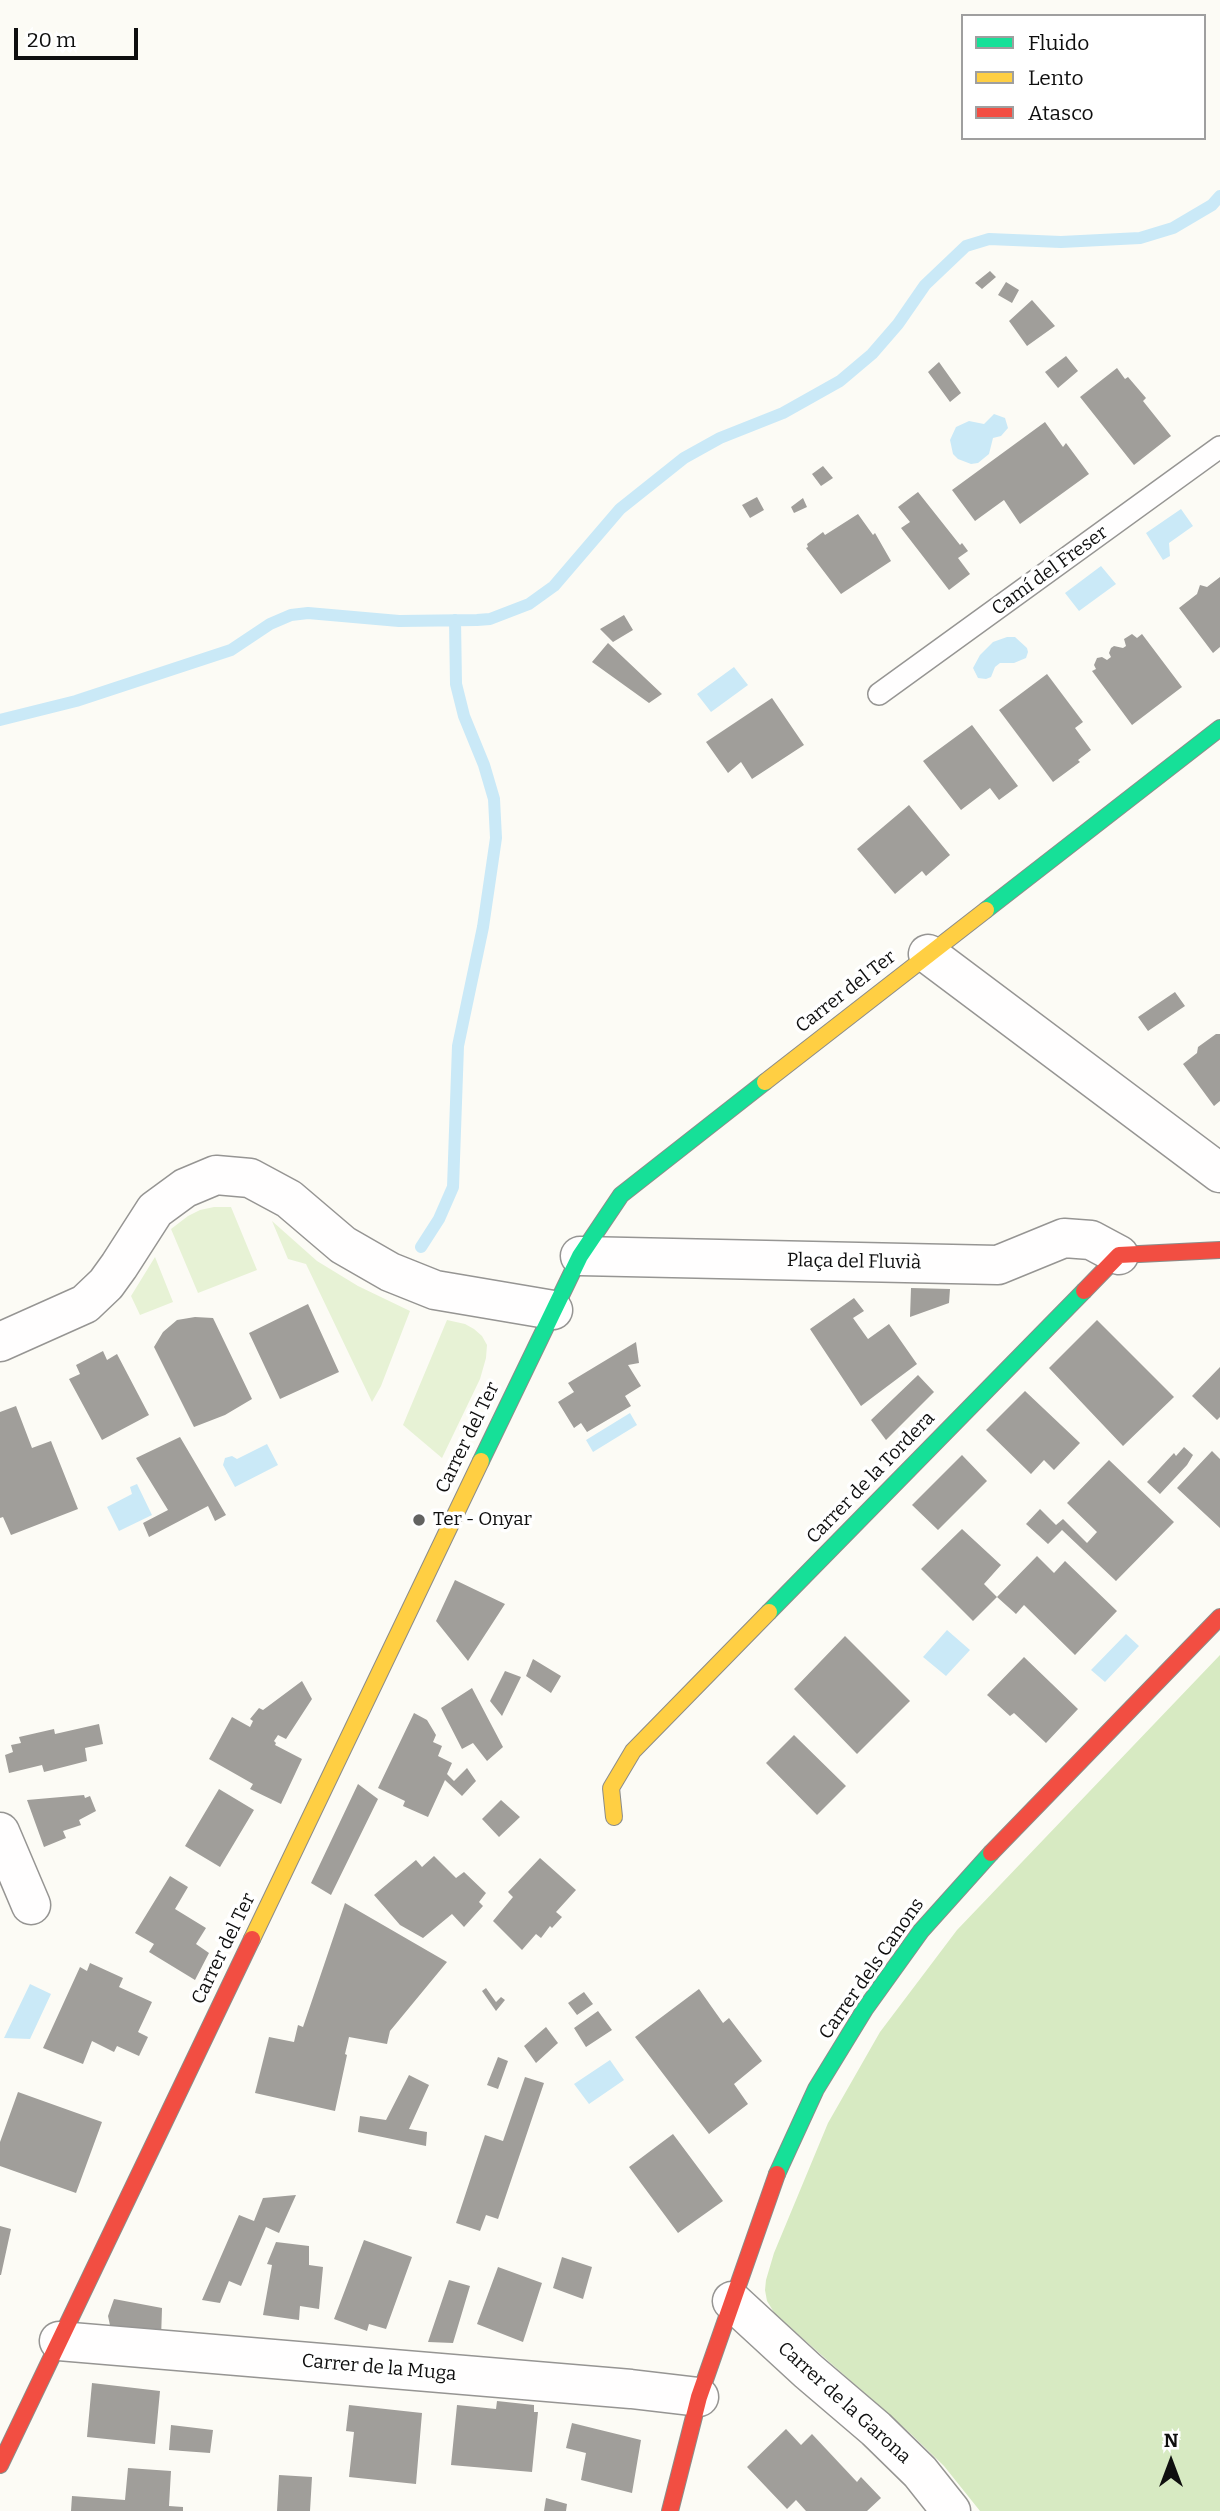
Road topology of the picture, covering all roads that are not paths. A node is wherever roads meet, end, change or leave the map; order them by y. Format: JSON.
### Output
{"nodes":[{"id":1,"x":1220,"y":447,"type":"edge"},
{"id":2,"x":879,"y":694,"type":"dead end"},
{"id":3,"x":1220,"y":728,"type":"edge"},
{"id":4,"x":928,"y":954,"type":"junction"},
{"id":5,"x":1220,"y":1173,"type":"edge"},
{"id":6,"x":1220,"y":1250,"type":"edge"},
{"id":7,"x":1119,"y":1255,"type":"junction"},
{"id":8,"x":580,"y":1256,"type":"junction"},
{"id":9,"x":553,"y":1310,"type":"junction"},
{"id":10,"x":0,"y":1342,"type":"edge"},
{"id":11,"x":1220,"y":1617,"type":"edge"},
{"id":12,"x":614,"y":1817,"type":"dead end"},
{"id":13,"x":0,"y":1832,"type":"edge"},
{"id":14,"x":31,"y":1905,"type":"dead end"},
{"id":15,"x":732,"y":2301,"type":"junction"},
{"id":16,"x":60,"y":2341,"type":"junction"},
{"id":17,"x":699,"y":2397,"type":"junction"},
{"id":18,"x":0,"y":2465,"type":"edge"},
{"id":19,"x":670,"y":2511,"type":"edge"},
{"id":20,"x":951,"y":2511,"type":"edge"}],
"edges":[{"from":1,"to":2,"type":"lane","name":"Camí del Freser"},
{"from":3,"to":4,"type":"street","name":"Carrer del Ter"},
{"from":4,"to":5,"type":"street"},
{"from":4,"to":8,"type":"street","name":"Carrer del Ter"},
{"from":6,"to":7,"type":"street"},
{"from":7,"to":8,"type":"street","name":"Plaça del Fluvià"},
{"from":7,"to":12,"type":"street","name":"Carrer de la Tordera"},
{"from":8,"to":9,"type":"street","name":"Carrer del Ter"},
{"from":9,"to":10,"type":"street"},
{"from":9,"to":16,"type":"street","name":"Carrer del Ter"},
{"from":11,"to":15,"type":"street","name":"Carrer dels Canons"},
{"from":13,"to":14,"type":"street"},
{"from":15,"to":17,"type":"street","name":"Carrer dels Canons"},
{"from":15,"to":20,"type":"street","name":"Carrer de la Garona"},
{"from":16,"to":17,"type":"street","name":"Carrer de la Muga"},
{"from":16,"to":18,"type":"street","name":"Carrer del Ter"},
{"from":17,"to":19,"type":"street","name":"Carrer dels Canons"}]}
